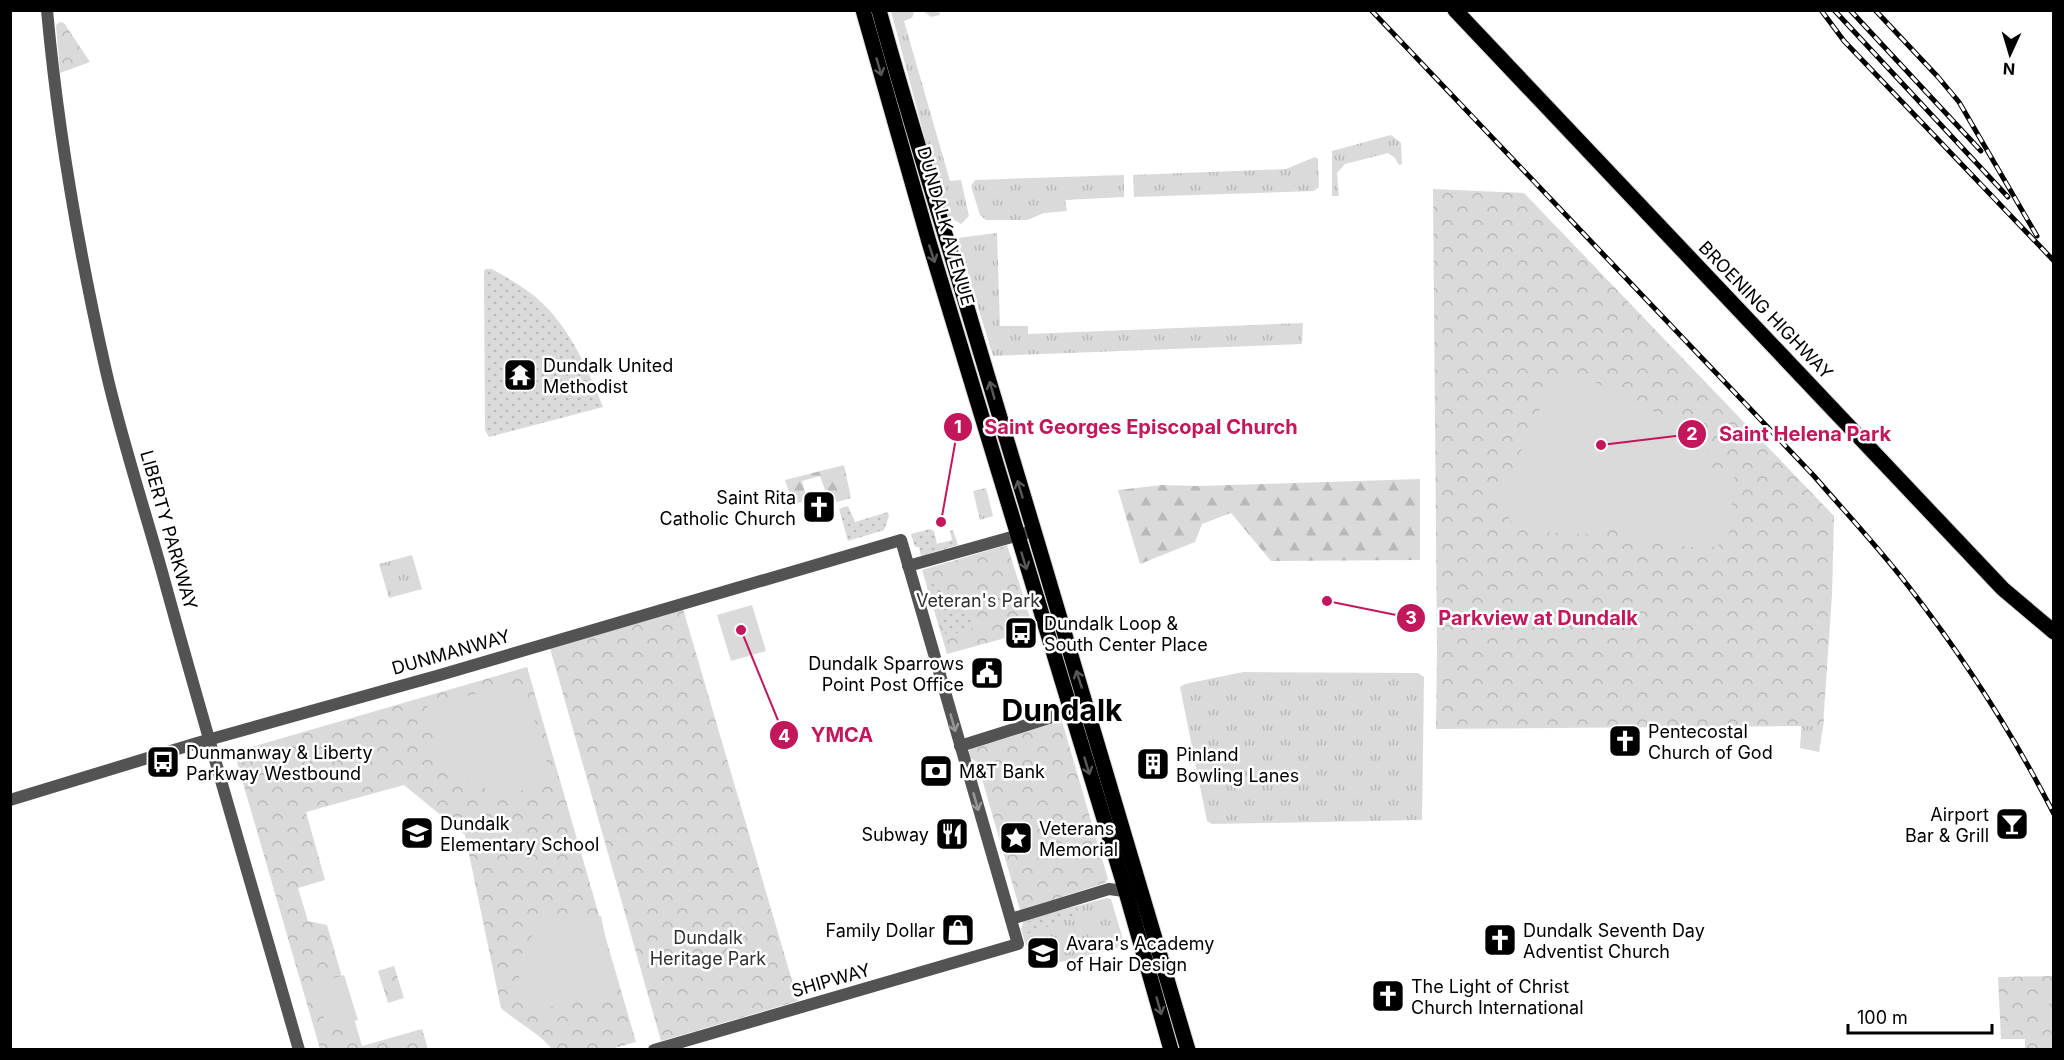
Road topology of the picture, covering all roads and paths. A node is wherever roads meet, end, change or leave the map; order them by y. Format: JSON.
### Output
{"nodes":[{"id":1,"x":47,"y":10,"type":"edge"},
{"id":2,"x":862,"y":10,"type":"edge"},
{"id":3,"x":879,"y":10,"type":"edge"},
{"id":4,"x":1455,"y":10,"type":"edge"},
{"id":5,"x":1033,"y":531,"type":"junction"},
{"id":6,"x":1016,"y":536,"type":"junction"},
{"id":7,"x":908,"y":566,"type":"junction"},
{"id":8,"x":2054,"y":632,"type":"edge"},
{"id":9,"x":1088,"y":706,"type":"junction"},
{"id":10,"x":1071,"y":711,"type":"junction"},
{"id":11,"x":209,"y":740,"type":"junction"},
{"id":12,"x":960,"y":746,"type":"junction"},
{"id":13,"x":10,"y":800,"type":"edge"},
{"id":14,"x":1125,"y":890,"type":"junction"},
{"id":15,"x":1144,"y":897,"type":"junction"},
{"id":16,"x":1011,"y":919,"type":"junction"},
{"id":17,"x":299,"y":1050,"type":"edge"},
{"id":18,"x":654,"y":1050,"type":"edge"},
{"id":19,"x":1171,"y":1050,"type":"edge"},
{"id":20,"x":1188,"y":1050,"type":"edge"}],
"edges":[{"from":1,"to":11,"type":"street","name":"LIBERTY PARKWAY"},
{"from":2,"to":6,"type":"main road","name":"DUNDALK AVENUE","one_way":true},
{"from":5,"to":3,"type":"main road","name":"DUNDALK AVENUE","one_way":true},
{"from":4,"to":8,"type":"main road","name":"BROENING HIGHWAY"},
{"from":5,"to":6,"type":"street"},
{"from":9,"to":5,"type":"main road","name":"DUNDALK AVENUE","one_way":true},
{"from":6,"to":7,"type":"street"},
{"from":6,"to":10,"type":"main road","name":"DUNDALK AVENUE","one_way":true},
{"from":7,"to":11,"type":"street","name":"DUNMANWAY"},
{"from":7,"to":12,"type":"street","one_way":true},
{"from":9,"to":10,"type":"street"},
{"from":9,"to":15,"type":"main road","name":"DUNDALK AVENUE"},
{"from":10,"to":12,"type":"street"},
{"from":10,"to":14,"type":"main road","name":"DUNDALK AVENUE","one_way":true},
{"from":11,"to":13,"type":"street","name":"DUNMANWAY"},
{"from":11,"to":17,"type":"street","name":"LIBERTY PARKWAY"},
{"from":12,"to":16,"type":"street","one_way":true},
{"from":14,"to":15,"type":"street"},
{"from":14,"to":16,"type":"street"},
{"from":14,"to":19,"type":"main road","name":"DUNDALK AVENUE","one_way":true},
{"from":15,"to":20,"type":"main road","name":"DUNDALK AVENUE"},
{"from":16,"to":18,"type":"street","name":"SHIPWAY"}]}
